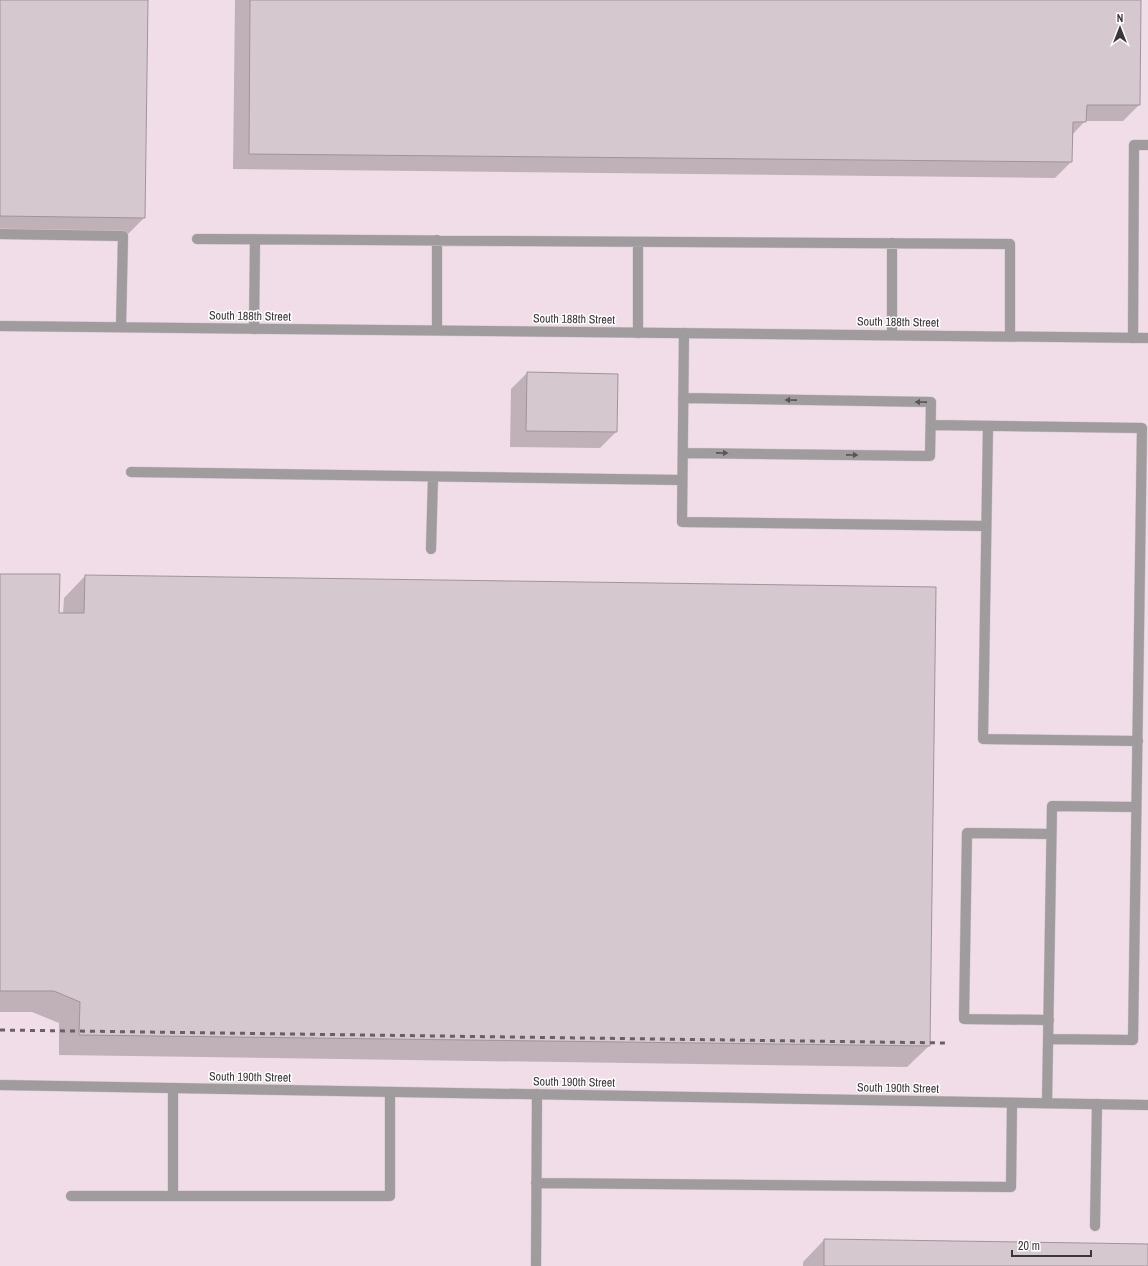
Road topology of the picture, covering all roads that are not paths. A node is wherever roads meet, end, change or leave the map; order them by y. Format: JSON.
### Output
{"nodes":[{"id":1,"x":1148,"y":145,"type":"edge"},
{"id":2,"x":0,"y":234,"type":"edge"},
{"id":3,"x":197,"y":239,"type":"dead end"},
{"id":4,"x":255,"y":240,"type":"junction"},
{"id":5,"x":437,"y":240,"type":"junction"},
{"id":6,"x":638,"y":242,"type":"junction"},
{"id":7,"x":892,"y":243,"type":"junction"},
{"id":8,"x":0,"y":326,"type":"edge"},
{"id":9,"x":121,"y":327,"type":"junction"},
{"id":10,"x":254,"y":329,"type":"junction"},
{"id":11,"x":437,"y":330,"type":"junction"},
{"id":12,"x":638,"y":332,"type":"junction"},
{"id":13,"x":684,"y":333,"type":"junction"},
{"id":14,"x":892,"y":335,"type":"junction"},
{"id":15,"x":1010,"y":336,"type":"junction"},
{"id":16,"x":1134,"y":338,"type":"junction"},
{"id":17,"x":1148,"y":338,"type":"edge"},
{"id":18,"x":683,"y":398,"type":"junction"},
{"id":19,"x":931,"y":425,"type":"junction"},
{"id":20,"x":988,"y":426,"type":"junction"},
{"id":21,"x":682,"y":453,"type":"junction"},
{"id":22,"x":131,"y":472,"type":"dead end"},
{"id":23,"x":433,"y":477,"type":"junction"},
{"id":24,"x":682,"y":480,"type":"junction"},
{"id":25,"x":986,"y":526,"type":"junction"},
{"id":26,"x":431,"y":549,"type":"dead end"},
{"id":27,"x":1138,"y":742,"type":"junction"},
{"id":28,"x":1136,"y":807,"type":"junction"},
{"id":29,"x":1051,"y":834,"type":"junction"},
{"id":30,"x":1048,"y":1020,"type":"junction"},
{"id":31,"x":1048,"y":1039,"type":"junction"},
{"id":32,"x":0,"y":1085,"type":"edge"},
{"id":33,"x":173,"y":1088,"type":"junction"},
{"id":34,"x":390,"y":1092,"type":"junction"},
{"id":35,"x":537,"y":1094,"type":"junction"},
{"id":36,"x":1012,"y":1103,"type":"junction"},
{"id":37,"x":1047,"y":1103,"type":"junction"},
{"id":38,"x":1097,"y":1104,"type":"junction"},
{"id":39,"x":1148,"y":1105,"type":"edge"},
{"id":40,"x":536,"y":1184,"type":"junction"},
{"id":41,"x":71,"y":1196,"type":"dead end"},
{"id":42,"x":173,"y":1196,"type":"junction"},
{"id":43,"x":1095,"y":1226,"type":"dead end"},
{"id":44,"x":536,"y":1266,"type":"edge"}],
"edges":[{"from":1,"to":16,"type":"street"},
{"from":2,"to":9,"type":"street"},
{"from":3,"to":4,"type":"street"},
{"from":4,"to":5,"type":"street"},
{"from":4,"to":10,"type":"street"},
{"from":5,"to":6,"type":"street"},
{"from":5,"to":11,"type":"street"},
{"from":6,"to":7,"type":"street"},
{"from":6,"to":12,"type":"street"},
{"from":7,"to":14,"type":"street"},
{"from":7,"to":15,"type":"street"},
{"from":8,"to":9,"type":"street","name":"South 188th Street"},
{"from":9,"to":10,"type":"street","name":"South 188th Street"},
{"from":10,"to":11,"type":"street","name":"South 188th Street"},
{"from":11,"to":12,"type":"street","name":"South 188th Street"},
{"from":12,"to":13,"type":"street","name":"South 188th Street"},
{"from":13,"to":14,"type":"street","name":"South 188th Street"},
{"from":13,"to":18,"type":"street"},
{"from":14,"to":15,"type":"street","name":"South 188th Street"},
{"from":15,"to":16,"type":"street","name":"South 188th Street"},
{"from":16,"to":17,"type":"street","name":"South 188th Street"},
{"from":19,"to":18,"type":"street","one_way":true},
{"from":18,"to":21,"type":"street"},
{"from":19,"to":20,"type":"street"},
{"from":21,"to":19,"type":"street","one_way":true},
{"from":20,"to":25,"type":"street"},
{"from":20,"to":27,"type":"street"},
{"from":21,"to":24,"type":"street"},
{"from":22,"to":23,"type":"street"},
{"from":23,"to":24,"type":"street"},
{"from":23,"to":26,"type":"street"},
{"from":24,"to":25,"type":"street"},
{"from":25,"to":27,"type":"street"},
{"from":27,"to":28,"type":"street"},
{"from":28,"to":29,"type":"street"},
{"from":28,"to":31,"type":"street"},
{"from":29,"to":30,"type":"street"},
{"from":29,"to":30,"type":"street"},
{"from":30,"to":31,"type":"street"},
{"from":31,"to":37,"type":"street"},
{"from":32,"to":33,"type":"street","name":"South 190th Street"},
{"from":33,"to":34,"type":"street","name":"South 190th Street"},
{"from":33,"to":42,"type":"street"},
{"from":34,"to":35,"type":"street","name":"South 190th Street"},
{"from":34,"to":42,"type":"street"},
{"from":35,"to":36,"type":"street","name":"South 190th Street"},
{"from":35,"to":40,"type":"street"},
{"from":36,"to":37,"type":"street","name":"South 190th Street"},
{"from":36,"to":40,"type":"street"},
{"from":37,"to":38,"type":"street","name":"South 190th Street"},
{"from":38,"to":39,"type":"street","name":"South 190th Street"},
{"from":38,"to":43,"type":"street"},
{"from":40,"to":44,"type":"street"},
{"from":41,"to":42,"type":"street"}]}
